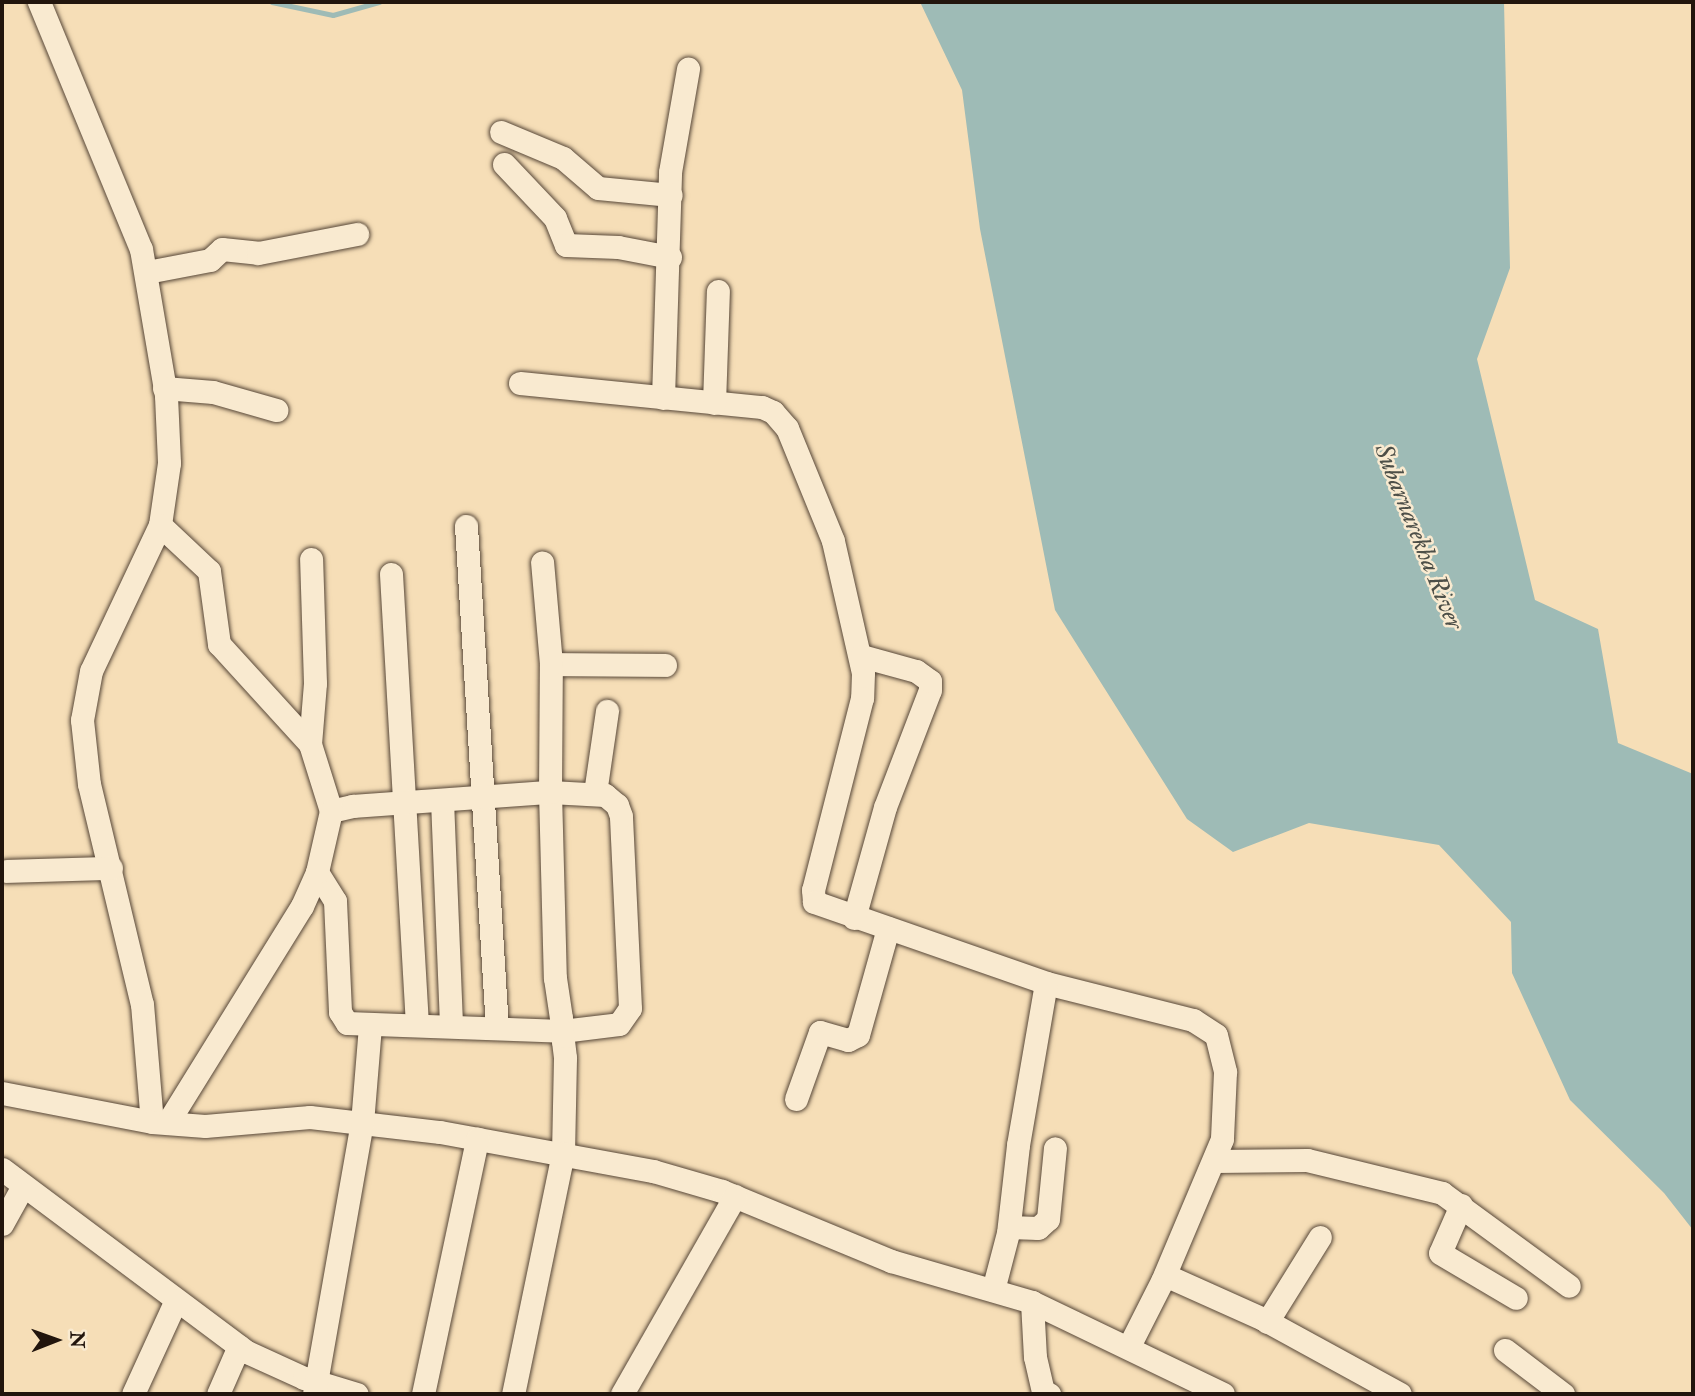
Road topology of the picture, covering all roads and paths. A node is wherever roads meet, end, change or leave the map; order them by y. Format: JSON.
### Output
{"nodes":[{"id":1,"x":38,"y":2,"type":"edge"},
{"id":2,"x":688,"y":69,"type":"dead end"},
{"id":3,"x":501,"y":132,"type":"dead end"},
{"id":4,"x":504,"y":164,"type":"dead end"},
{"id":5,"x":671,"y":195,"type":"junction"},
{"id":6,"x":357,"y":234,"type":"dead end"},
{"id":7,"x":670,"y":257,"type":"junction"},
{"id":8,"x":147,"y":272,"type":"junction"},
{"id":9,"x":719,"y":291,"type":"dead end"},
{"id":10,"x":520,"y":383,"type":"dead end"},
{"id":11,"x":164,"y":388,"type":"junction"},
{"id":12,"x":663,"y":398,"type":"junction"},
{"id":13,"x":714,"y":403,"type":"junction"},
{"id":14,"x":276,"y":410,"type":"dead end"},
{"id":15,"x":160,"y":525,"type":"junction"},
{"id":16,"x":466,"y":526,"type":"dead end"},
{"id":17,"x":311,"y":559,"type":"dead end"},
{"id":18,"x":542,"y":562,"type":"dead end"},
{"id":19,"x":391,"y":574,"type":"dead end"},
{"id":20,"x":860,"y":656,"type":"junction"},
{"id":21,"x":551,"y":664,"type":"junction"},
{"id":22,"x":665,"y":665,"type":"dead end"},
{"id":23,"x":607,"y":711,"type":"dead end"},
{"id":24,"x":310,"y":744,"type":"junction"},
{"id":25,"x":550,"y":792,"type":"junction"},
{"id":26,"x":595,"y":793,"type":"junction"},
{"id":27,"x":481,"y":798,"type":"junction"},
{"id":28,"x":442,"y":800,"type":"junction"},
{"id":29,"x":404,"y":803,"type":"junction"},
{"id":30,"x":331,"y":811,"type":"junction"},
{"id":31,"x":111,"y":868,"type":"junction"},
{"id":32,"x":7,"y":871,"type":"dead end"},
{"id":33,"x":317,"y":873,"type":"junction"},
{"id":34,"x":854,"y":918,"type":"junction"},
{"id":35,"x":888,"y":928,"type":"junction"},
{"id":36,"x":1046,"y":983,"type":"junction"},
{"id":37,"x":417,"y":1024,"type":"junction"},
{"id":38,"x":370,"y":1025,"type":"junction"},
{"id":39,"x":451,"y":1025,"type":"junction"},
{"id":40,"x":497,"y":1028,"type":"junction"},
{"id":41,"x":562,"y":1031,"type":"junction"},
{"id":42,"x":2,"y":1093,"type":"edge"},
{"id":43,"x":796,"y":1099,"type":"dead end"},
{"id":44,"x":160,"y":1122,"type":"junction"},
{"id":45,"x":362,"y":1123,"type":"junction"},
{"id":46,"x":477,"y":1139,"type":"junction"},
{"id":47,"x":1055,"y":1148,"type":"dead end"},
{"id":48,"x":563,"y":1153,"type":"junction"},
{"id":49,"x":1215,"y":1161,"type":"junction"},
{"id":50,"x":2,"y":1168,"type":"edge"},
{"id":51,"x":23,"y":1186,"type":"junction"},
{"id":52,"x":735,"y":1196,"type":"junction"},
{"id":53,"x":1461,"y":1205,"type":"junction"},
{"id":54,"x":2,"y":1224,"type":"edge"},
{"id":55,"x":1009,"y":1227,"type":"junction"},
{"id":56,"x":1320,"y":1237,"type":"dead end"},
{"id":57,"x":1165,"y":1275,"type":"junction"},
{"id":58,"x":1569,"y":1286,"type":"dead end"},
{"id":59,"x":993,"y":1290,"type":"junction"},
{"id":60,"x":1516,"y":1298,"type":"dead end"},
{"id":61,"x":176,"y":1300,"type":"junction"},
{"id":62,"x":1032,"y":1303,"type":"junction"},
{"id":63,"x":1267,"y":1322,"type":"junction"},
{"id":64,"x":239,"y":1346,"type":"junction"},
{"id":65,"x":1129,"y":1346,"type":"junction"},
{"id":66,"x":1505,"y":1350,"type":"dead end"},
{"id":67,"x":315,"y":1388,"type":"edge"},
{"id":68,"x":133,"y":1394,"type":"edge"},
{"id":69,"x":218,"y":1394,"type":"edge"},
{"id":70,"x":357,"y":1394,"type":"edge"},
{"id":71,"x":423,"y":1394,"type":"edge"},
{"id":72,"x":513,"y":1394,"type":"edge"},
{"id":73,"x":622,"y":1394,"type":"edge"},
{"id":74,"x":1049,"y":1394,"type":"edge"},
{"id":75,"x":1223,"y":1394,"type":"edge"},
{"id":76,"x":1400,"y":1394,"type":"edge"},
{"id":77,"x":1563,"y":1394,"type":"edge"}],
"edges":[{"from":1,"to":8,"type":"street"},
{"from":2,"to":5,"type":"street"},
{"from":3,"to":5,"type":"street"},
{"from":4,"to":7,"type":"street"},
{"from":5,"to":7,"type":"street"},
{"from":6,"to":8,"type":"street"},
{"from":7,"to":12,"type":"street"},
{"from":8,"to":11,"type":"street"},
{"from":9,"to":13,"type":"street"},
{"from":10,"to":12,"type":"street"},
{"from":11,"to":14,"type":"street"},
{"from":11,"to":15,"type":"street"},
{"from":12,"to":13,"type":"street"},
{"from":13,"to":20,"type":"street"},
{"from":15,"to":24,"type":"street"},
{"from":15,"to":31,"type":"street"},
{"from":16,"to":27,"type":"street"},
{"from":17,"to":24,"type":"street"},
{"from":18,"to":21,"type":"street"},
{"from":19,"to":29,"type":"street"},
{"from":20,"to":34,"type":"street"},
{"from":20,"to":34,"type":"street"},
{"from":21,"to":22,"type":"street"},
{"from":21,"to":25,"type":"street"},
{"from":23,"to":26,"type":"street"},
{"from":24,"to":30,"type":"street"},
{"from":25,"to":26,"type":"street"},
{"from":25,"to":27,"type":"street"},
{"from":25,"to":41,"type":"street"},
{"from":26,"to":41,"type":"street"},
{"from":27,"to":28,"type":"street"},
{"from":27,"to":40,"type":"street"},
{"from":28,"to":29,"type":"street"},
{"from":28,"to":39,"type":"street"},
{"from":29,"to":30,"type":"street"},
{"from":29,"to":37,"type":"street"},
{"from":30,"to":33,"type":"street"},
{"from":31,"to":32,"type":"street"},
{"from":31,"to":44,"type":"street"},
{"from":33,"to":38,"type":"street"},
{"from":33,"to":44,"type":"street"},
{"from":34,"to":35,"type":"street"},
{"from":35,"to":36,"type":"street"},
{"from":35,"to":43,"type":"street"},
{"from":36,"to":49,"type":"street"},
{"from":36,"to":55,"type":"street"},
{"from":37,"to":38,"type":"street"},
{"from":37,"to":39,"type":"street"},
{"from":38,"to":45,"type":"street"},
{"from":39,"to":40,"type":"street"},
{"from":40,"to":41,"type":"street"},
{"from":41,"to":48,"type":"street"},
{"from":42,"to":44,"type":"street"},
{"from":44,"to":45,"type":"street"},
{"from":45,"to":46,"type":"street"},
{"from":45,"to":67,"type":"street"},
{"from":46,"to":48,"type":"street"},
{"from":46,"to":71,"type":"street"},
{"from":47,"to":55,"type":"street"},
{"from":48,"to":52,"type":"street"},
{"from":48,"to":72,"type":"street"},
{"from":49,"to":53,"type":"street"},
{"from":49,"to":57,"type":"street"},
{"from":50,"to":51,"type":"street"},
{"from":51,"to":54,"type":"street"},
{"from":51,"to":61,"type":"street"},
{"from":52,"to":59,"type":"street"},
{"from":52,"to":73,"type":"street"},
{"from":53,"to":58,"type":"street"},
{"from":53,"to":60,"type":"street"},
{"from":55,"to":59,"type":"street"},
{"from":56,"to":63,"type":"street"},
{"from":57,"to":63,"type":"street"},
{"from":57,"to":65,"type":"street"},
{"from":59,"to":62,"type":"street"},
{"from":61,"to":64,"type":"street"},
{"from":61,"to":68,"type":"street"},
{"from":62,"to":65,"type":"street"},
{"from":62,"to":74,"type":"street"},
{"from":63,"to":76,"type":"street"},
{"from":64,"to":67,"type":"street"},
{"from":64,"to":69,"type":"street"},
{"from":65,"to":75,"type":"street"},
{"from":66,"to":77,"type":"street"},
{"from":67,"to":70,"type":"street"}]}
